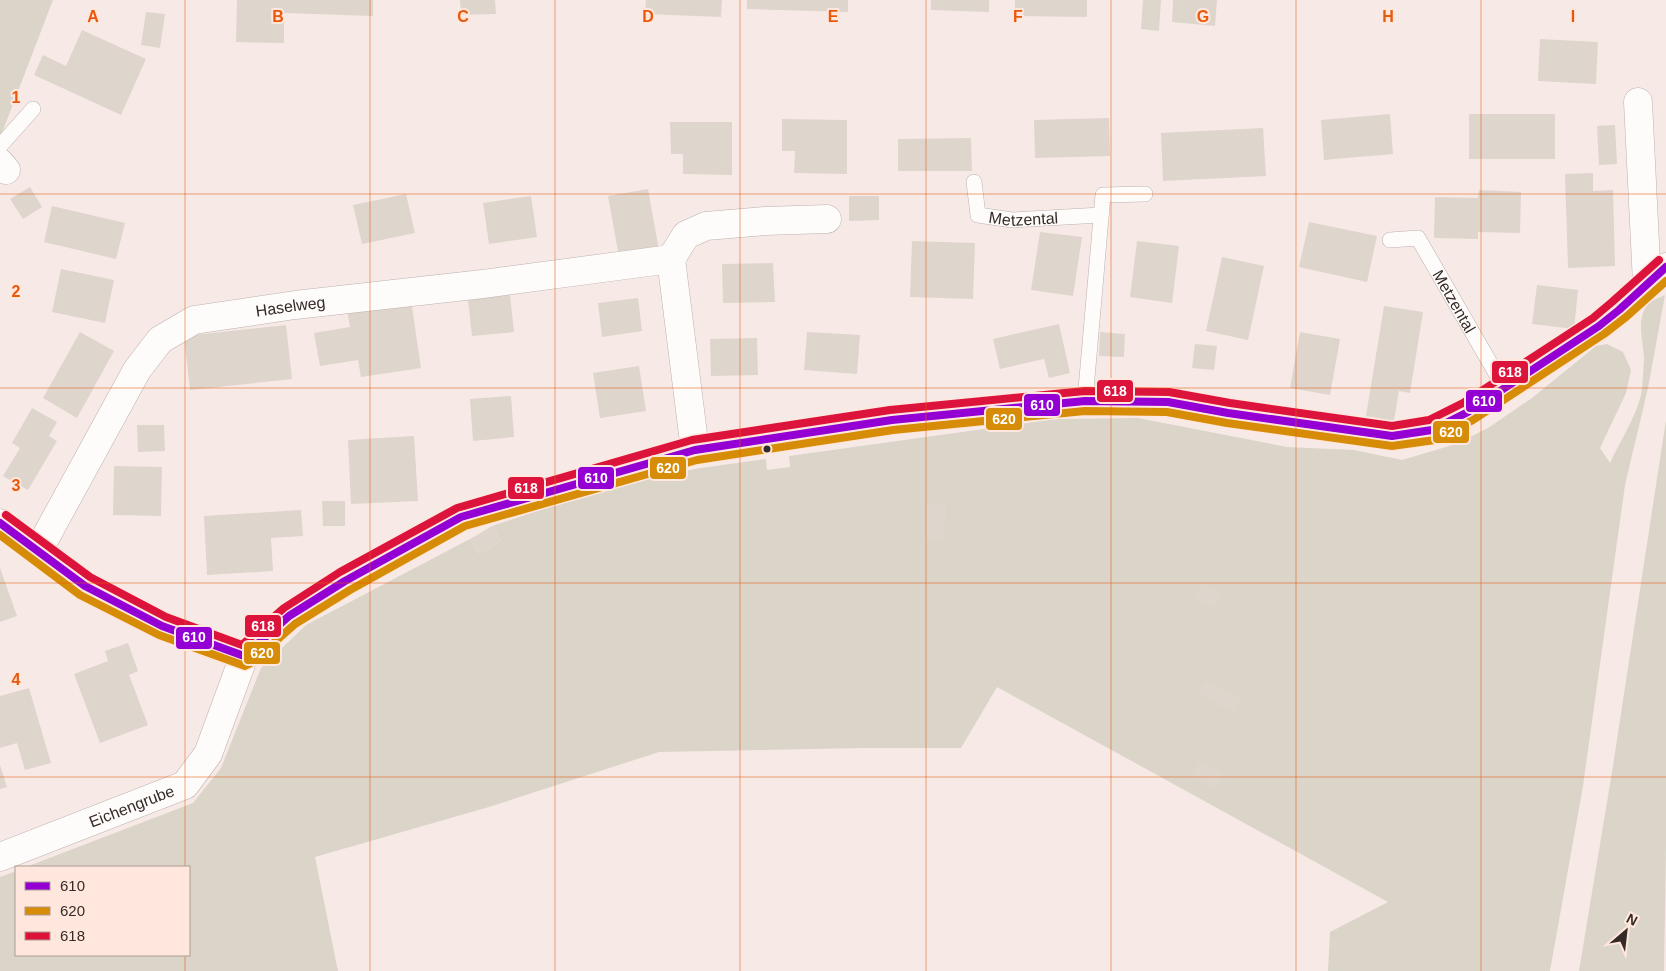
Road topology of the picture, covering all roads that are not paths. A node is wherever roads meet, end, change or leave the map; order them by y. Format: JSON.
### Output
{"nodes":[{"id":1,"x":1638,"y":102,"type":"dead end"},
{"id":2,"x":33,"y":109,"type":"dead end"},
{"id":3,"x":2,"y":160,"type":"edge"},
{"id":4,"x":974,"y":182,"type":"dead end"},
{"id":5,"x":1145,"y":194,"type":"dead end"},
{"id":6,"x":1101,"y":215,"type":"junction"},
{"id":7,"x":827,"y":218,"type":"dead end"},
{"id":8,"x":1390,"y":240,"type":"dead end"},
{"id":9,"x":670,"y":259,"type":"junction"},
{"id":10,"x":1657,"y":275,"type":"edge"},
{"id":11,"x":1505,"y":389,"type":"junction"},
{"id":12,"x":1085,"y":401,"type":"junction"},
{"id":13,"x":696,"y":450,"type":"junction"},
{"id":14,"x":0,"y":522,"type":"edge"},
{"id":15,"x":38,"y":551,"type":"junction"},
{"id":16,"x":244,"y":656,"type":"junction"},
{"id":17,"x":0,"y":857,"type":"edge"}],
"edges":[{"from":1,"to":10,"type":"street"},
{"from":2,"to":3,"type":"lane"},
{"from":4,"to":6,"type":"lane","name":"Metzental"},
{"from":5,"to":6,"type":"lane"},
{"from":6,"to":12,"type":"lane"},
{"from":7,"to":9,"type":"street"},
{"from":8,"to":11,"type":"lane","name":"Metzental"},
{"from":9,"to":13,"type":"street"},
{"from":9,"to":15,"type":"street","name":"Haselweg"},
{"from":10,"to":11,"type":"street"},
{"from":11,"to":12,"type":"street"},
{"from":12,"to":13,"type":"street"},
{"from":13,"to":16,"type":"street"},
{"from":14,"to":15,"type":"street"},
{"from":15,"to":16,"type":"street"},
{"from":16,"to":17,"type":"street","name":"Eichengrube"}]}
